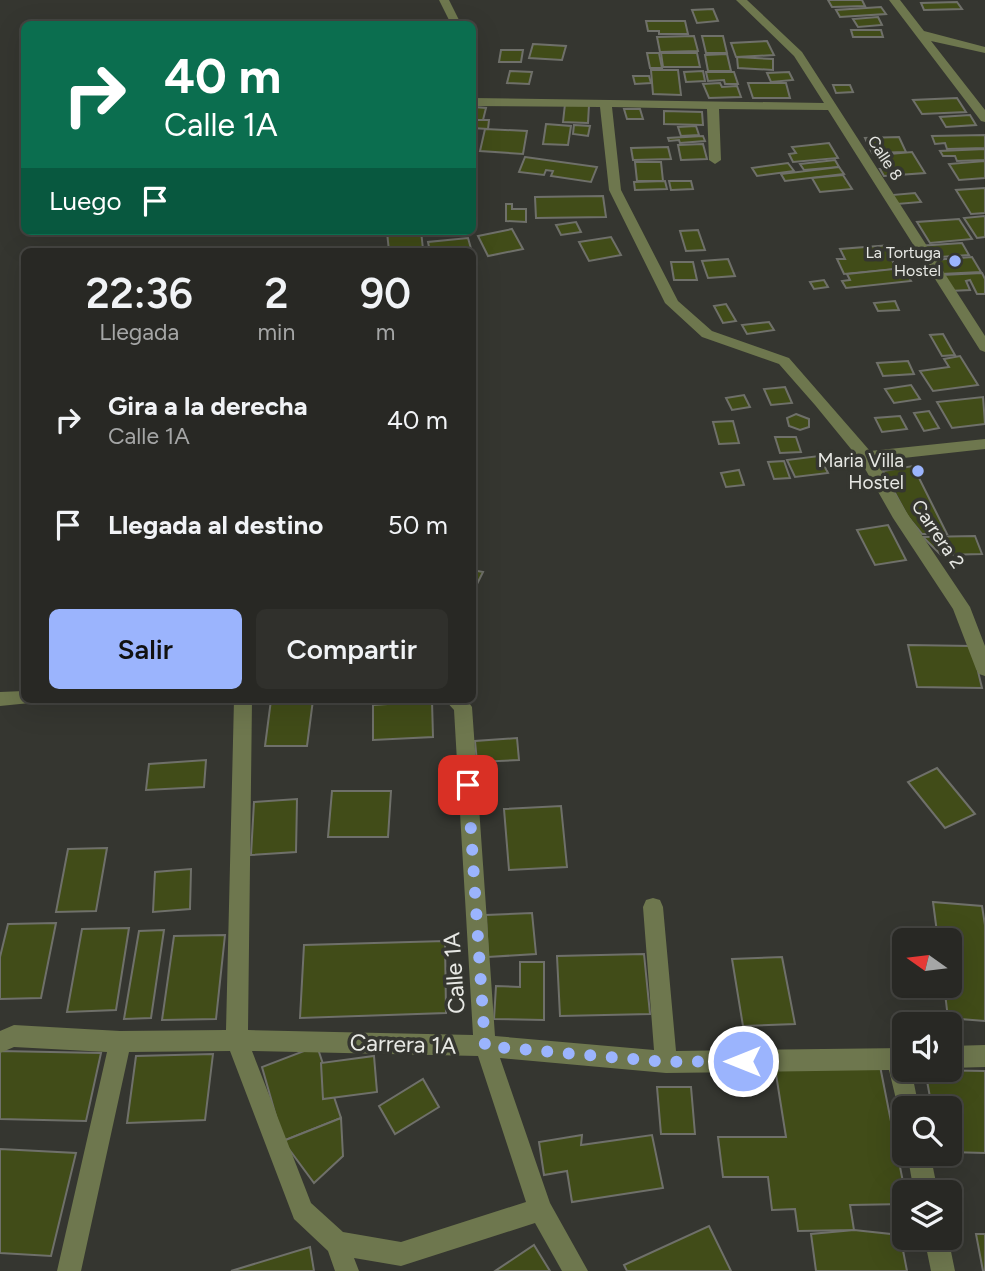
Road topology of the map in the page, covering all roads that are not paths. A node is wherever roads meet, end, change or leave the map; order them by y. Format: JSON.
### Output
{"nodes":[{"id":1,"x":444,"y":0,"type":"edge"},
{"id":2,"x":741,"y":0,"type":"edge"},
{"id":3,"x":894,"y":0,"type":"edge"},
{"id":4,"x":454,"y":21,"type":"edge"},
{"id":5,"x":921,"y":34,"type":"junction"},
{"id":6,"x":985,"y":50,"type":"edge"},
{"id":7,"x":476,"y":102,"type":"edge"},
{"id":8,"x":606,"y":104,"type":"junction"},
{"id":9,"x":713,"y":106,"type":"junction"},
{"id":10,"x":832,"y":107,"type":"junction"},
{"id":11,"x":985,"y":118,"type":"edge"},
{"id":12,"x":715,"y":160,"type":"dead end"},
{"id":13,"x":985,"y":347,"type":"edge"},
{"id":14,"x":985,"y":444,"type":"edge"},
{"id":15,"x":866,"y":457,"type":"junction"},
{"id":16,"x":985,"y":669,"type":"edge"},
{"id":17,"x":21,"y":698,"type":"edge"},
{"id":18,"x":0,"y":699,"type":"edge"},
{"id":19,"x":243,"y":703,"type":"edge"},
{"id":20,"x":457,"y":703,"type":"edge"},
{"id":21,"x":653,"y":907,"type":"dead end"},
{"id":22,"x":237,"y":1040,"type":"junction"},
{"id":23,"x":0,"y":1042,"type":"edge"},
{"id":24,"x":120,"y":1042,"type":"junction"},
{"id":25,"x":485,"y":1046,"type":"junction"},
{"id":26,"x":985,"y":1056,"type":"edge"},
{"id":27,"x":962,"y":1057,"type":"edge"},
{"id":28,"x":892,"y":1060,"type":"edge"},
{"id":29,"x":666,"y":1062,"type":"junction"},
{"id":30,"x":540,"y":1209,"type":"junction"},
{"id":31,"x":337,"y":1243,"type":"junction"},
{"id":32,"x":939,"y":1250,"type":"edge"},
{"id":33,"x":69,"y":1271,"type":"edge"},
{"id":34,"x":347,"y":1271,"type":"edge"},
{"id":35,"x":576,"y":1271,"type":"edge"},
{"id":36,"x":943,"y":1271,"type":"edge"}],
"edges":[{"from":1,"to":4,"type":"street"},
{"from":2,"to":10,"type":"street","name":"Calle 8"},
{"from":3,"to":5,"type":"street"},
{"from":5,"to":6,"type":"street"},
{"from":5,"to":11,"type":"street"},
{"from":7,"to":8,"type":"street"},
{"from":8,"to":9,"type":"street"},
{"from":8,"to":15,"type":"street","name":"Carrera 2"},
{"from":9,"to":10,"type":"street"},
{"from":9,"to":12,"type":"street"},
{"from":10,"to":13,"type":"street","name":"Calle 8"},
{"from":14,"to":15,"type":"street"},
{"from":15,"to":16,"type":"street","name":"Carrera 2"},
{"from":17,"to":18,"type":"street"},
{"from":19,"to":22,"type":"street"},
{"from":20,"to":25,"type":"street","name":"Calle 1A"},
{"from":21,"to":29,"type":"street"},
{"from":22,"to":24,"type":"street","name":"Carrera 1A"},
{"from":22,"to":25,"type":"street","name":"Carrera 1A"},
{"from":22,"to":31,"type":"street"},
{"from":23,"to":24,"type":"street","name":"Carrera 1A"},
{"from":24,"to":33,"type":"street"},
{"from":25,"to":29,"type":"street","name":"Carrera 1A"},
{"from":25,"to":30,"type":"street","name":"Calle 1A"},
{"from":26,"to":27,"type":"street"},
{"from":28,"to":29,"type":"street","name":"Carrera 1A"},
{"from":30,"to":31,"type":"street"},
{"from":30,"to":35,"type":"street","name":"Calle 1A"},
{"from":31,"to":34,"type":"street"},
{"from":32,"to":36,"type":"street"}]}
